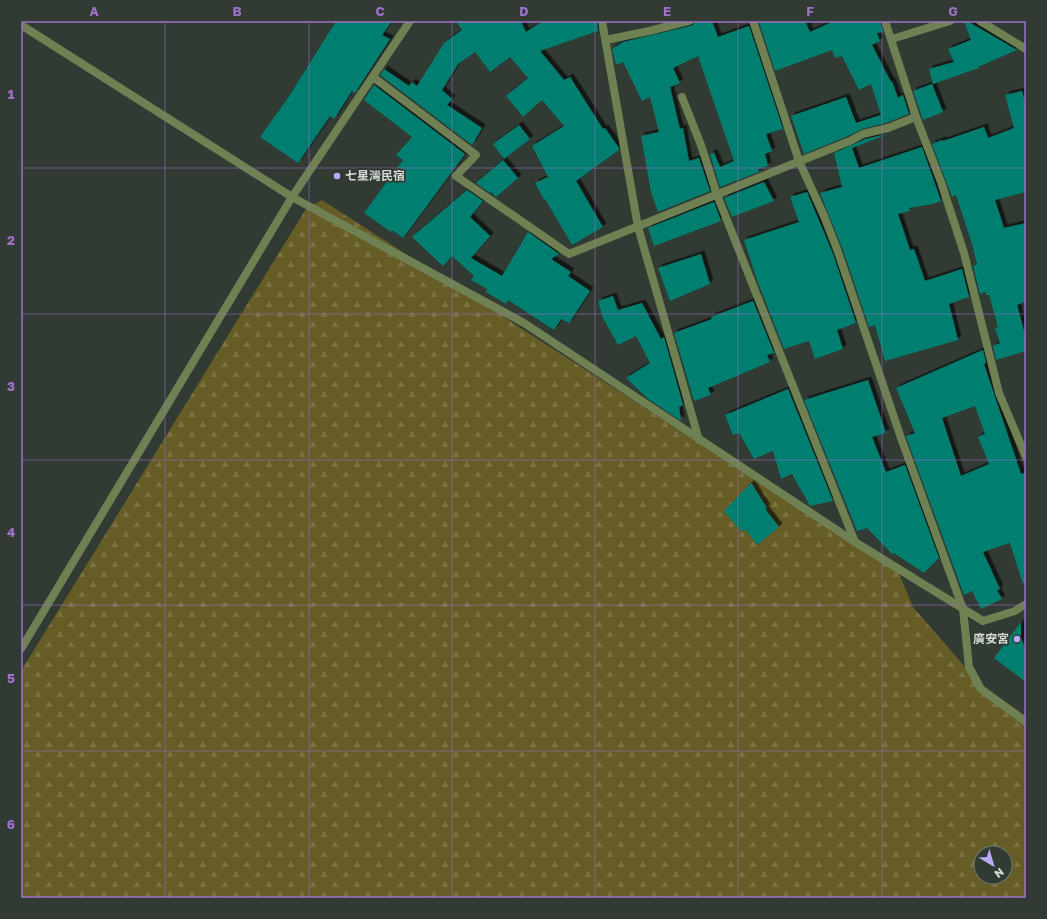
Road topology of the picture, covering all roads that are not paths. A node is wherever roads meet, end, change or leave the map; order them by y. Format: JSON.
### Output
{"nodes":[{"id":1,"x":410,"y":21,"type":"edge"},
{"id":2,"x":602,"y":21,"type":"edge"},
{"id":3,"x":689,"y":21,"type":"edge"},
{"id":4,"x":753,"y":21,"type":"edge"},
{"id":5,"x":885,"y":21,"type":"edge"},
{"id":6,"x":950,"y":21,"type":"edge"},
{"id":7,"x":980,"y":21,"type":"edge"},
{"id":8,"x":21,"y":25,"type":"edge"},
{"id":9,"x":892,"y":39,"type":"junction"},
{"id":10,"x":606,"y":40,"type":"junction"},
{"id":11,"x":1026,"y":49,"type":"edge"},
{"id":12,"x":373,"y":77,"type":"junction"},
{"id":13,"x":682,"y":97,"type":"dead end"},
{"id":14,"x":916,"y":117,"type":"junction"},
{"id":15,"x":799,"y":161,"type":"junction"},
{"id":16,"x":717,"y":195,"type":"junction"},
{"id":17,"x":292,"y":198,"type":"junction"},
{"id":18,"x":638,"y":227,"type":"junction"},
{"id":19,"x":699,"y":440,"type":"junction"},
{"id":20,"x":1026,"y":457,"type":"edge"},
{"id":21,"x":856,"y":542,"type":"junction"},
{"id":22,"x":1026,"y":604,"type":"edge"},
{"id":23,"x":963,"y":609,"type":"junction"},
{"id":24,"x":21,"y":649,"type":"edge"},
{"id":25,"x":1026,"y":722,"type":"edge"}],
"edges":[{"from":1,"to":12,"type":"street"},
{"from":2,"to":10,"type":"street"},
{"from":3,"to":10,"type":"street"},
{"from":4,"to":15,"type":"street"},
{"from":5,"to":9,"type":"street"},
{"from":6,"to":9,"type":"street"},
{"from":7,"to":11,"type":"street"},
{"from":8,"to":17,"type":"street"},
{"from":9,"to":14,"type":"street"},
{"from":10,"to":18,"type":"street"},
{"from":12,"to":17,"type":"street"},
{"from":12,"to":18,"type":"street"},
{"from":13,"to":16,"type":"street"},
{"from":14,"to":15,"type":"street"},
{"from":14,"to":20,"type":"street"},
{"from":15,"to":16,"type":"street"},
{"from":15,"to":23,"type":"street"},
{"from":16,"to":18,"type":"street"},
{"from":16,"to":21,"type":"street"},
{"from":17,"to":19,"type":"street"},
{"from":17,"to":24,"type":"street"},
{"from":18,"to":19,"type":"street"},
{"from":19,"to":21,"type":"street"},
{"from":21,"to":23,"type":"street"},
{"from":22,"to":23,"type":"street"},
{"from":23,"to":25,"type":"street"}]}
